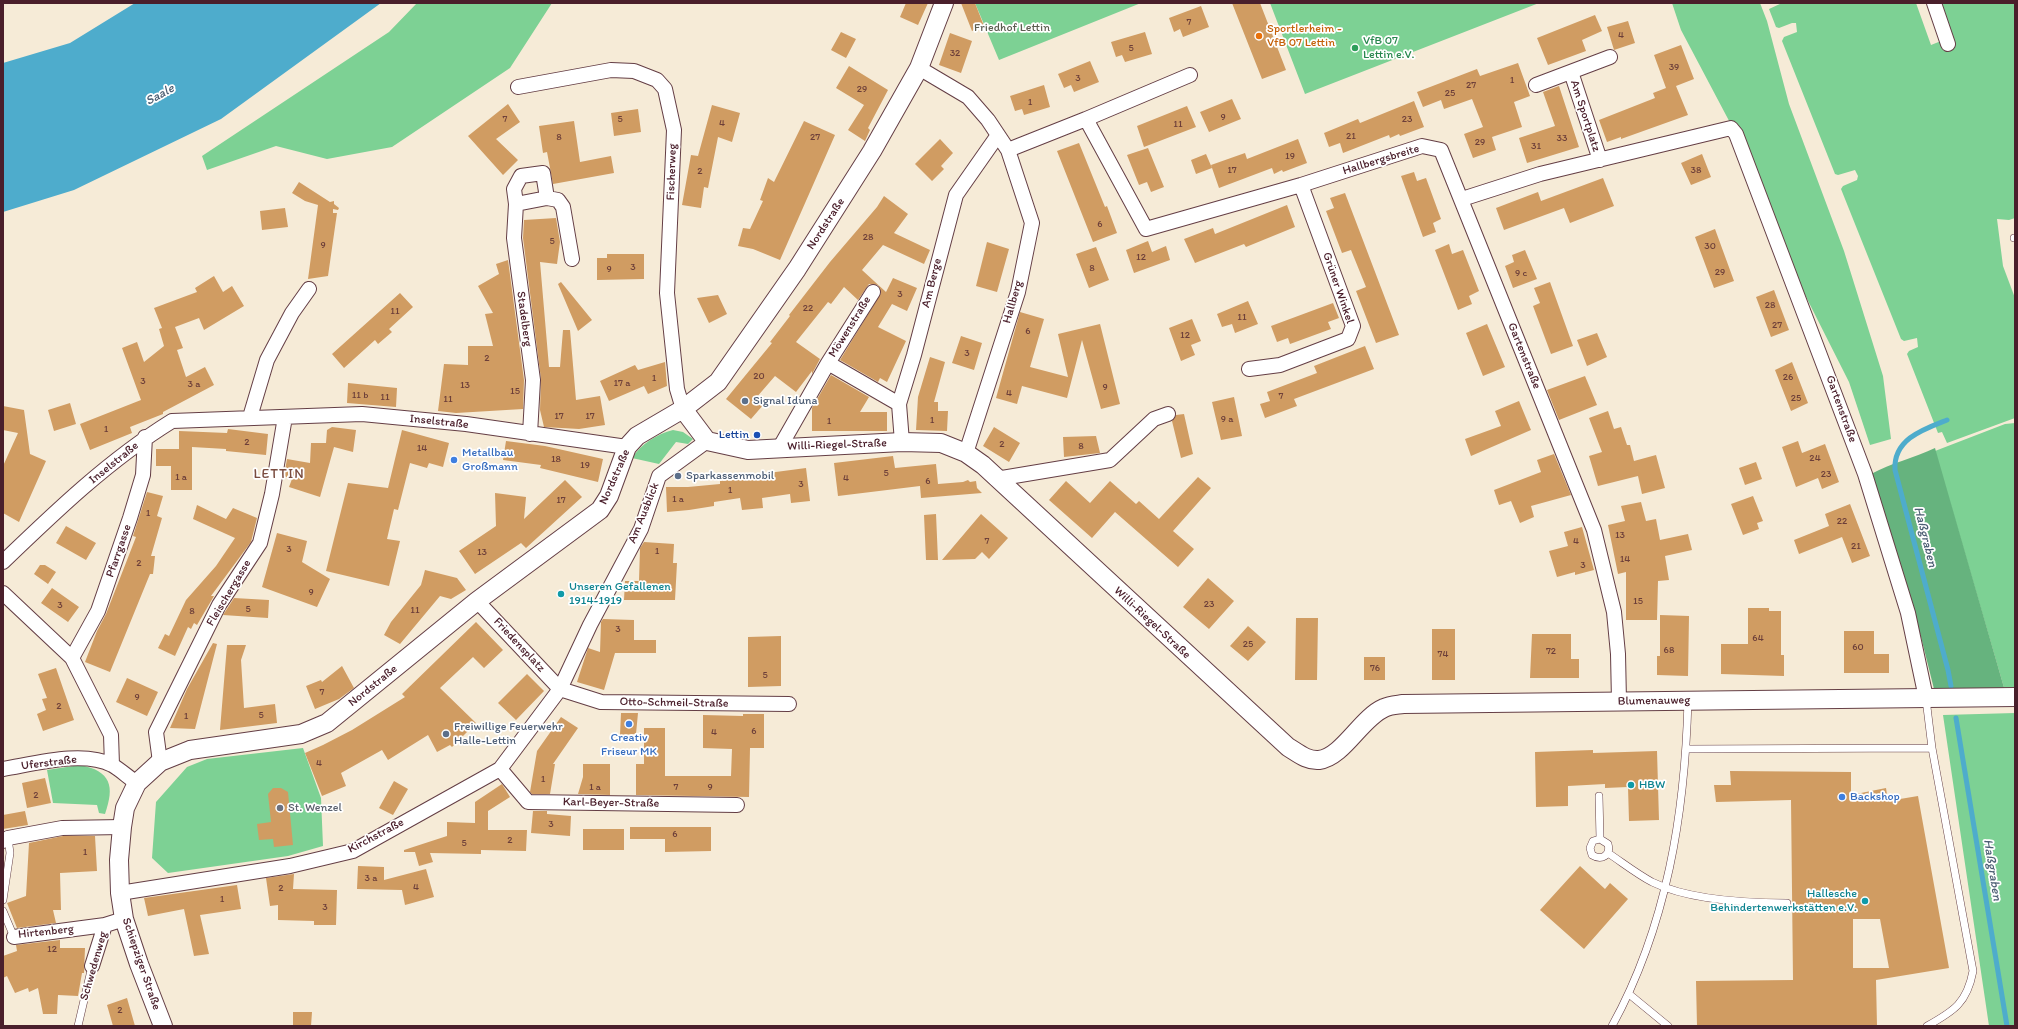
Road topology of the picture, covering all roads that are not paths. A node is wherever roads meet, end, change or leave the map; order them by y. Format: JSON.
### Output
{"nodes":[{"id":1,"x":944,"y":3,"type":"edge"},
{"id":2,"x":1934,"y":3,"type":"edge"},
{"id":3,"x":1948,"y":44,"type":"dead end"},
{"id":4,"x":1610,"y":57,"type":"dead end"},
{"id":5,"x":919,"y":68,"type":"junction"},
{"id":6,"x":1571,"y":72,"type":"junction"},
{"id":7,"x":1190,"y":75,"type":"dead end"},
{"id":8,"x":1536,"y":84,"type":"dead end"},
{"id":9,"x":518,"y":87,"type":"dead end"},
{"id":10,"x":1086,"y":119,"type":"junction"},
{"id":11,"x":998,"y":135,"type":"junction"},
{"id":12,"x":1008,"y":150,"type":"junction"},
{"id":13,"x":1600,"y":160,"type":"junction"},
{"id":14,"x":1301,"y":185,"type":"junction"},
{"id":15,"x":547,"y":198,"type":"junction"},
{"id":16,"x":1462,"y":199,"type":"junction"},
{"id":17,"x":516,"y":204,"type":"junction"},
{"id":18,"x":572,"y":259,"type":"dead end"},
{"id":19,"x":309,"y":289,"type":"dead end"},
{"id":20,"x":873,"y":292,"type":"dead end"},
{"id":21,"x":828,"y":363,"type":"junction"},
{"id":22,"x":1249,"y":369,"type":"dead end"},
{"id":23,"x":899,"y":404,"type":"junction"},
{"id":24,"x":684,"y":409,"type":"junction"},
{"id":25,"x":1168,"y":414,"type":"dead end"},
{"id":26,"x":285,"y":417,"type":"junction"},
{"id":27,"x":250,"y":418,"type":"junction"},
{"id":28,"x":530,"y":434,"type":"junction"},
{"id":29,"x":145,"y":438,"type":"junction"},
{"id":30,"x":707,"y":441,"type":"junction"},
{"id":31,"x":902,"y":442,"type":"junction"},
{"id":32,"x":627,"y":447,"type":"junction"},
{"id":33,"x":780,"y":448,"type":"junction"},
{"id":34,"x":966,"y":453,"type":"junction"},
{"id":35,"x":996,"y":479,"type":"junction"},
{"id":36,"x":3,"y":562,"type":"edge"},
{"id":37,"x":3,"y":593,"type":"edge"},
{"id":38,"x":478,"y":601,"type":"junction"},
{"id":39,"x":72,"y":658,"type":"junction"},
{"id":40,"x":560,"y":689,"type":"junction"},
{"id":41,"x":2015,"y":697,"type":"edge"},
{"id":42,"x":1926,"y":698,"type":"junction"},
{"id":43,"x":1688,"y":700,"type":"junction"},
{"id":44,"x":1619,"y":701,"type":"junction"},
{"id":45,"x":789,"y":704,"type":"dead end"},
{"id":46,"x":1932,"y":748,"type":"junction"},
{"id":47,"x":1686,"y":749,"type":"junction"},
{"id":48,"x":1313,"y":760,"type":"joint"},
{"id":49,"x":160,"y":762,"type":"junction"},
{"id":50,"x":112,"y":765,"type":"junction"},
{"id":51,"x":3,"y":769,"type":"edge"},
{"id":52,"x":500,"y":769,"type":"junction"},
{"id":53,"x":137,"y":783,"type":"junction"},
{"id":54,"x":1599,"y":796,"type":"dead end"},
{"id":55,"x":737,"y":805,"type":"dead end"},
{"id":56,"x":122,"y":827,"type":"junction"},
{"id":57,"x":1600,"y":838,"type":"junction"},
{"id":58,"x":5,"y":840,"type":"edge"},
{"id":59,"x":1608,"y":853,"type":"junction"},
{"id":60,"x":1665,"y":886,"type":"junction"},
{"id":61,"x":120,"y":894,"type":"junction"},
{"id":62,"x":3,"y":900,"type":"edge"},
{"id":63,"x":1787,"y":903,"type":"dead end"},
{"id":64,"x":3,"y":911,"type":"edge"},
{"id":65,"x":124,"y":919,"type":"junction"},
{"id":66,"x":105,"y":925,"type":"junction"},
{"id":67,"x":14,"y":937,"type":"joint"},
{"id":68,"x":92,"y":966,"type":"joint"},
{"id":69,"x":1629,"y":994,"type":"junction"},
{"id":70,"x":78,"y":1026,"type":"edge"},
{"id":71,"x":163,"y":1026,"type":"edge"},
{"id":72,"x":1612,"y":1026,"type":"edge"},
{"id":73,"x":1668,"y":1026,"type":"edge"},
{"id":74,"x":1928,"y":1026,"type":"edge"}],
"edges":[{"from":1,"to":5,"type":"street","name":"Nordstraße"},
{"from":2,"to":3,"type":"street"},
{"from":4,"to":6,"type":"street","name":"Am Sportplatz"},
{"from":5,"to":11,"type":"street","name":"Hallberg"},
{"from":5,"to":24,"type":"street","name":"Nordstraße"},
{"from":6,"to":8,"type":"street","name":"Am Sportplatz"},
{"from":6,"to":13,"type":"street","name":"Am Sportplatz"},
{"from":7,"to":10,"type":"street"},
{"from":9,"to":24,"type":"street","name":"Fischerweg"},
{"from":10,"to":12,"type":"street"},
{"from":10,"to":14,"type":"street","name":"Hallbergsbreite"},
{"from":11,"to":12,"type":"street","name":"Hallberg"},
{"from":11,"to":23,"type":"street","name":"Am Berge"},
{"from":12,"to":34,"type":"street","name":"Hallberg"},
{"from":13,"to":16,"type":"street"},
{"from":13,"to":42,"type":"street","name":"Gartenstraße"},
{"from":14,"to":16,"type":"street","name":"Hallbergsbreite"},
{"from":14,"to":22,"type":"street","name":"Grüner Winkel"},
{"from":15,"to":17,"type":"street"},
{"from":15,"to":17,"type":"street","name":"Stadelberg"},
{"from":15,"to":18,"type":"street"},
{"from":16,"to":44,"type":"street","name":"Gartenstraße"},
{"from":17,"to":28,"type":"street","name":"Stadelberg"},
{"from":19,"to":27,"type":"street"},
{"from":20,"to":21,"type":"street","name":"Möwenstraße"},
{"from":21,"to":23,"type":"street","name":"Möwenstraße"},
{"from":21,"to":33,"type":"street","name":"Möwenstraße"},
{"from":23,"to":31,"type":"street","name":"Am Berge"},
{"from":24,"to":30,"type":"street"},
{"from":24,"to":32,"type":"street","name":"Nordstraße"},
{"from":25,"to":35,"type":"street"},
{"from":26,"to":27,"type":"street","name":"Inselstraße"},
{"from":26,"to":28,"type":"street","name":"Inselstraße"},
{"from":26,"to":49,"type":"street","name":"Fleischergasse"},
{"from":27,"to":29,"type":"street","name":"Inselstraße"},
{"from":28,"to":32,"type":"street","name":"Inselstraße"},
{"from":29,"to":36,"type":"street","name":"Inselstraße"},
{"from":29,"to":39,"type":"street","name":"Pfarrgasse"},
{"from":30,"to":33,"type":"street","name":"Willi-Riegel-Straße"},
{"from":30,"to":40,"type":"street","name":"Am Ausblick"},
{"from":31,"to":33,"type":"street","name":"Willi-Riegel-Straße"},
{"from":31,"to":34,"type":"street","name":"Willi-Riegel-Straße"},
{"from":32,"to":38,"type":"street","name":"Nordstraße"},
{"from":34,"to":35,"type":"street","name":"Willi-Riegel-Straße"},
{"from":35,"to":48,"type":"street","name":"Willi-Riegel-Straße"},
{"from":37,"to":39,"type":"street"},
{"from":38,"to":40,"type":"street","name":"Friedensplatz"},
{"from":38,"to":49,"type":"street","name":"Nordstraße"},
{"from":39,"to":50,"type":"street"},
{"from":40,"to":45,"type":"street","name":"Otto-Schmeil-Straße"},
{"from":40,"to":52,"type":"street","name":"Kirchstraße"},
{"from":41,"to":42,"type":"street","name":"Blumenauweg"},
{"from":42,"to":43,"type":"street","name":"Blumenauweg"},
{"from":42,"to":46,"type":"lane"},
{"from":43,"to":44,"type":"street","name":"Blumenauweg"},
{"from":43,"to":47,"type":"lane"},
{"from":44,"to":48,"type":"street","name":"Blumenauweg"},
{"from":46,"to":47,"type":"lane"},
{"from":46,"to":74,"type":"lane"},
{"from":47,"to":60,"type":"lane"},
{"from":49,"to":53,"type":"street","name":"Nordstraße"},
{"from":50,"to":51,"type":"street","name":"Uferstraße"},
{"from":50,"to":53,"type":"street","name":"Uferstraße"},
{"from":52,"to":55,"type":"street","name":"Karl-Beyer-Straße"},
{"from":52,"to":61,"type":"street","name":"Kirchstraße"},
{"from":53,"to":56,"type":"street","name":"Schiepziger Straße"},
{"from":54,"to":57,"type":"lane"},
{"from":56,"to":58,"type":"street"},
{"from":56,"to":61,"type":"street","name":"Schiepziger Straße"},
{"from":57,"to":59,"type":"lane"},
{"from":57,"to":59,"type":"lane"},
{"from":58,"to":62,"type":"lane"},
{"from":59,"to":60,"type":"lane"},
{"from":60,"to":63,"type":"lane"},
{"from":60,"to":69,"type":"lane"},
{"from":61,"to":65,"type":"street","name":"Schiepziger Straße"},
{"from":64,"to":67,"type":"lane","name":"Hirtenberg"},
{"from":65,"to":66,"type":"street","name":"Schwedenweg"},
{"from":65,"to":71,"type":"street","name":"Schiepziger Straße"},
{"from":66,"to":67,"type":"street","name":"Hirtenberg"},
{"from":66,"to":68,"type":"street","name":"Schwedenweg"},
{"from":68,"to":70,"type":"lane","name":"Schwedenweg"},
{"from":69,"to":72,"type":"lane"},
{"from":69,"to":73,"type":"lane"}]}
